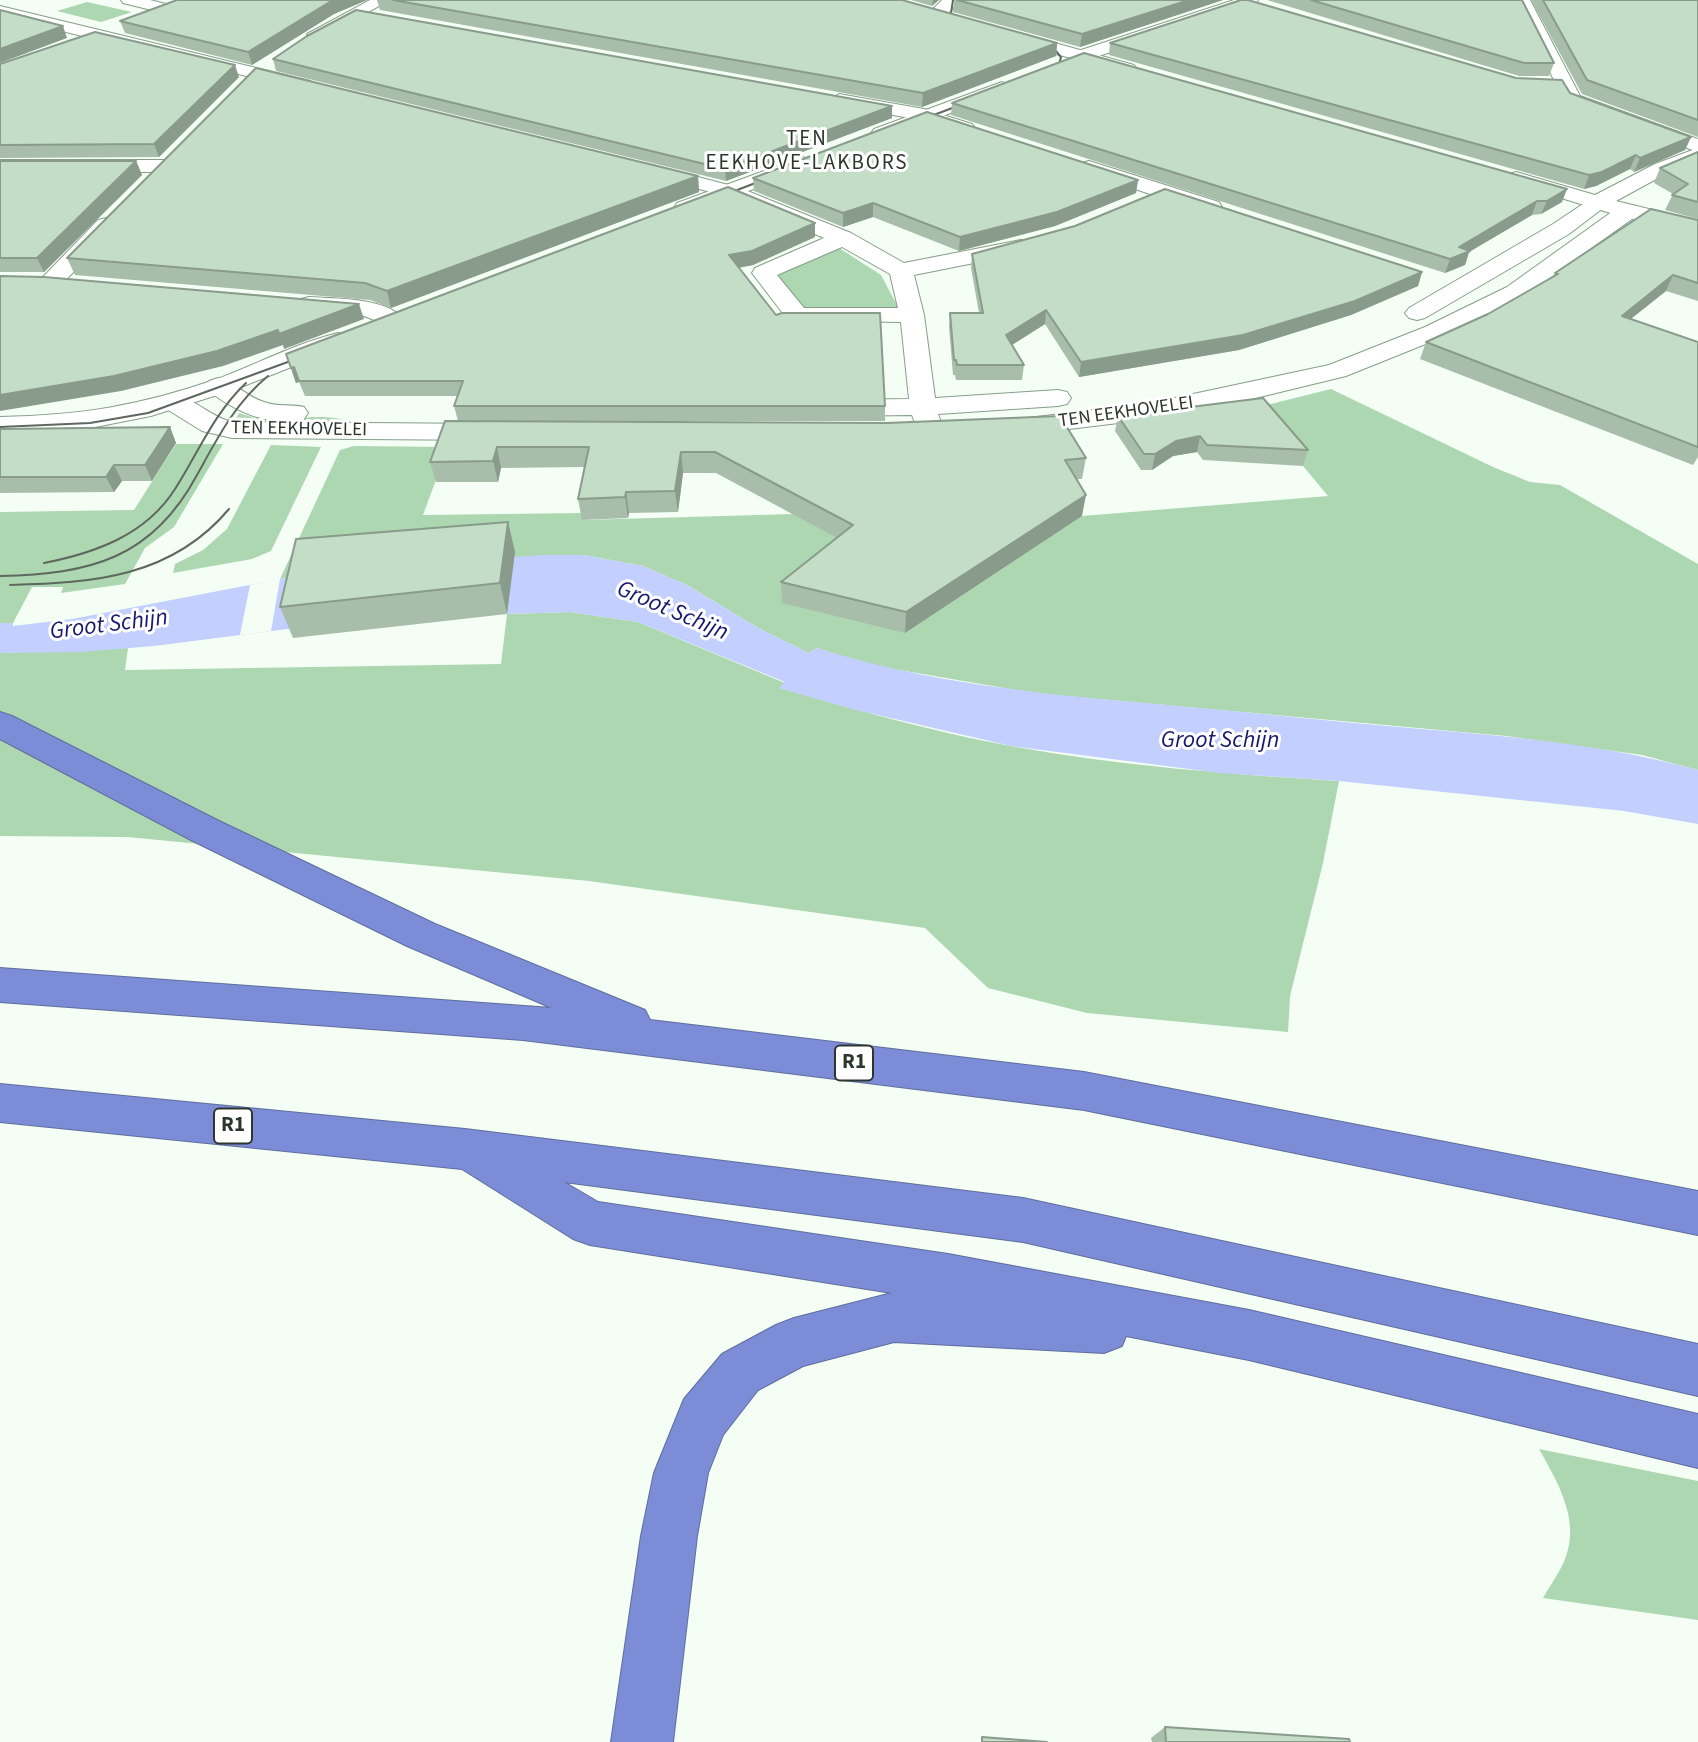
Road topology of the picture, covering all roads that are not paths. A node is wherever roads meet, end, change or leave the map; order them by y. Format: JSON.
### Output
{"nodes":[{"id":1,"x":129,"y":0,"type":"edge"},
{"id":2,"x":950,"y":0,"type":"edge"},
{"id":3,"x":1522,"y":0,"type":"edge"},
{"id":4,"x":1247,"y":3,"type":"edge"},
{"id":5,"x":382,"y":9,"type":"edge"},
{"id":6,"x":0,"y":11,"type":"edge"},
{"id":7,"x":145,"y":18,"type":"edge"},
{"id":8,"x":962,"y":21,"type":"edge"},
{"id":9,"x":122,"y":26,"type":"dead end"},
{"id":10,"x":988,"y":29,"type":"edge"},
{"id":11,"x":99,"y":35,"type":"junction"},
{"id":12,"x":303,"y":41,"type":"edge"},
{"id":13,"x":74,"y":44,"type":"edge"},
{"id":14,"x":1081,"y":55,"type":"junction"},
{"id":15,"x":277,"y":58,"type":"edge"},
{"id":16,"x":1054,"y":66,"type":"edge"},
{"id":17,"x":1141,"y":72,"type":"edge"},
{"id":18,"x":257,"y":73,"type":"junction"},
{"id":19,"x":1022,"y":79,"type":"edge"},
{"id":20,"x":319,"y":89,"type":"edge"},
{"id":21,"x":239,"y":91,"type":"edge"},
{"id":22,"x":827,"y":97,"type":"edge"},
{"id":23,"x":927,"y":116,"type":"junction"},
{"id":24,"x":981,"y":133,"type":"edge"},
{"id":25,"x":861,"y":141,"type":"edge"},
{"id":26,"x":1698,"y":146,"type":"edge"},
{"id":27,"x":1698,"y":154,"type":"edge"},
{"id":28,"x":822,"y":156,"type":"edge"},
{"id":29,"x":1072,"y":162,"type":"edge"},
{"id":30,"x":0,"y":166,"type":"edge"},
{"id":31,"x":630,"y":166,"type":"edge"},
{"id":32,"x":1499,"y":173,"type":"edge"},
{"id":33,"x":1634,"y":182,"type":"junction"},
{"id":34,"x":145,"y":185,"type":"edge"},
{"id":35,"x":730,"y":191,"type":"junction"},
{"id":36,"x":1162,"y":191,"type":"junction"},
{"id":37,"x":1600,"y":200,"type":"junction"},
{"id":38,"x":1136,"y":205,"type":"edge"},
{"id":39,"x":1632,"y":209,"type":"junction"},
{"id":40,"x":1227,"y":212,"type":"edge"},
{"id":41,"x":117,"y":214,"type":"edge"},
{"id":42,"x":667,"y":215,"type":"edge"},
{"id":43,"x":1697,"y":228,"type":"edge"},
{"id":44,"x":1561,"y":229,"type":"junction"},
{"id":45,"x":843,"y":238,"type":"junction"},
{"id":46,"x":1048,"y":239,"type":"edge"},
{"id":47,"x":1593,"y":239,"type":"junction"},
{"id":48,"x":901,"y":271,"type":"junction"},
{"id":49,"x":1435,"y":280,"type":"dead end"},
{"id":50,"x":25,"y":282,"type":"edge"},
{"id":51,"x":51,"y":282,"type":"junction"},
{"id":52,"x":75,"y":284,"type":"edge"},
{"id":53,"x":1461,"y":288,"type":"junction"},
{"id":54,"x":1496,"y":300,"type":"junction"},
{"id":55,"x":288,"y":302,"type":"edge"},
{"id":56,"x":912,"y":315,"type":"junction"},
{"id":57,"x":1320,"y":359,"type":"junction"},
{"id":58,"x":227,"y":393,"type":"junction"},
{"id":59,"x":174,"y":402,"type":"junction"},
{"id":60,"x":806,"y":408,"type":"edge"},
{"id":61,"x":499,"y":411,"type":"edge"},
{"id":62,"x":384,"y":422,"type":"junction"},
{"id":63,"x":0,"y":425,"type":"edge"},
{"id":64,"x":218,"y":427,"type":"junction"},
{"id":65,"x":919,"y":427,"type":"junction"},
{"id":66,"x":991,"y":429,"type":"edge"},
{"id":67,"x":519,"y":432,"type":"edge"},
{"id":68,"x":824,"y":433,"type":"edge"},
{"id":69,"x":0,"y":724,"type":"edge"},
{"id":70,"x":0,"y":985,"type":"edge"},
{"id":71,"x":674,"y":1040,"type":"junction"},
{"id":72,"x":0,"y":1103,"type":"edge"},
{"id":73,"x":465,"y":1149,"type":"junction"},
{"id":74,"x":1698,"y":1213,"type":"edge"},
{"id":75,"x":1249,"y":1335,"type":"junction"},
{"id":76,"x":1698,"y":1370,"type":"edge"},
{"id":77,"x":1698,"y":1441,"type":"edge"},
{"id":78,"x":642,"y":1742,"type":"edge"}],
"edges":[{"from":1,"to":7,"type":"street"},
{"from":2,"to":8,"type":"street"},
{"from":3,"to":26,"type":"street"},
{"from":4,"to":14,"type":"street"},
{"from":5,"to":12,"type":"street"},
{"from":6,"to":11,"type":"street"},
{"from":9,"to":11,"type":"street"},
{"from":10,"to":14,"type":"street"},
{"from":11,"to":13,"type":"street"},
{"from":11,"to":18,"type":"street"},
{"from":14,"to":16,"type":"street"},
{"from":14,"to":17,"type":"street"},
{"from":15,"to":18,"type":"street"},
{"from":18,"to":20,"type":"street"},
{"from":18,"to":21,"type":"street"},
{"from":19,"to":23,"type":"street"},
{"from":22,"to":23,"type":"street"},
{"from":23,"to":24,"type":"street"},
{"from":23,"to":25,"type":"street"},
{"from":27,"to":33,"type":"street","name":"TEN EEKHOVELEI"},
{"from":28,"to":35,"type":"street"},
{"from":29,"to":36,"type":"street"},
{"from":30,"to":34,"type":"street"},
{"from":31,"to":35,"type":"street"},
{"from":32,"to":37,"type":"street"},
{"from":33,"to":37,"type":"street","name":"TEN EEKHOVELEI"},
{"from":33,"to":39,"type":"street","name":"TEN EEKHOVELEI"},
{"from":35,"to":42,"type":"street"},
{"from":35,"to":45,"type":"street"},
{"from":36,"to":38,"type":"street"},
{"from":36,"to":40,"type":"street"},
{"from":37,"to":39,"type":"street"},
{"from":37,"to":44,"type":"street","name":"TEN EEKHOVELEI"},
{"from":39,"to":43,"type":"street"},
{"from":39,"to":47,"type":"street","name":"TEN EEKHOVELEI"},
{"from":41,"to":51,"type":"street"},
{"from":44,"to":47,"type":"street"},
{"from":44,"to":53,"type":"street","name":"TEN EEKHOVELEI"},
{"from":45,"to":48,"type":"street"},
{"from":45,"to":56,"type":"street"},
{"from":46,"to":48,"type":"street"},
{"from":47,"to":54,"type":"street","name":"TEN EEKHOVELEI"},
{"from":48,"to":56,"type":"street"},
{"from":49,"to":53,"type":"street"},
{"from":50,"to":51,"type":"street"},
{"from":51,"to":52,"type":"street"},
{"from":53,"to":54,"type":"street"},
{"from":53,"to":57,"type":"street","name":"TEN EEKHOVELEI"},
{"from":54,"to":57,"type":"street","name":"TEN EEKHOVELEI"},
{"from":55,"to":58,"type":"street"},
{"from":56,"to":65,"type":"street"},
{"from":57,"to":65,"type":"street","name":"TEN EEKHOVELEI"},
{"from":57,"to":66,"type":"street","name":"TEN EEKHOVELEI"},
{"from":58,"to":59,"type":"street","name":"TEN EEKHOVELEI"},
{"from":58,"to":62,"type":"street","name":"TEN EEKHOVELEI"},
{"from":58,"to":64,"type":"street","name":"TEN EEKHOVELEI"},
{"from":59,"to":63,"type":"street","name":"TEN EEKHOVELEI"},
{"from":59,"to":64,"type":"street","name":"TEN EEKHOVELEI"},
{"from":60,"to":65,"type":"street","name":"TEN EEKHOVELEI"},
{"from":61,"to":62,"type":"street","name":"TEN EEKHOVELEI"},
{"from":62,"to":64,"type":"street","name":"TEN EEKHOVELEI"},
{"from":62,"to":67,"type":"street","name":"TEN EEKHOVELEI"},
{"from":65,"to":68,"type":"street","name":"TEN EEKHOVELEI"},
{"from":69,"to":71,"type":"highway","number":"R1"},
{"from":70,"to":71,"type":"highway","number":"R1"},
{"from":71,"to":74,"type":"highway","number":"R1"},
{"from":72,"to":73,"type":"highway","number":"R1"},
{"from":73,"to":75,"type":"highway"},
{"from":73,"to":76,"type":"highway","number":"R1"},
{"from":75,"to":77,"type":"highway"},
{"from":75,"to":78,"type":"highway"}]}
